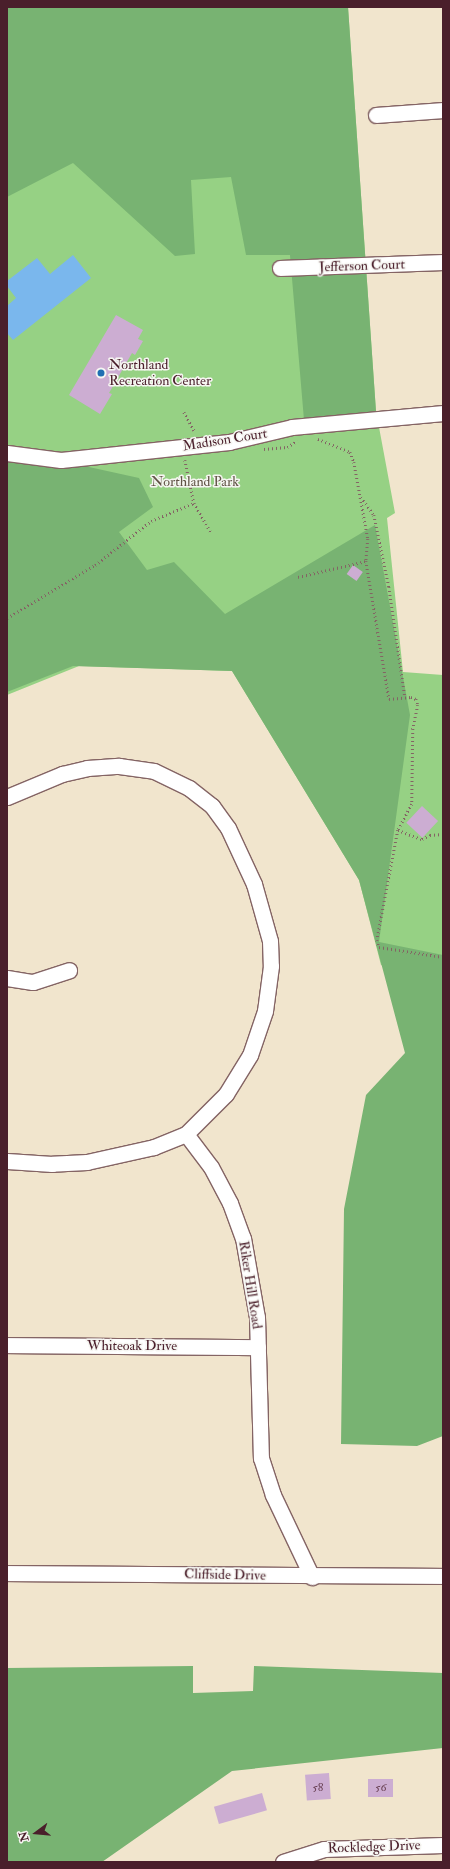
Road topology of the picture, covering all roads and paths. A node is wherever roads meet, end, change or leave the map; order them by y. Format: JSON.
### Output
{"nodes":[{"id":1,"x":443,"y":110,"type":"edge"},
{"id":2,"x":376,"y":115,"type":"dead end"},
{"id":3,"x":443,"y":262,"type":"edge"},
{"id":4,"x":280,"y":268,"type":"dead end"},
{"id":5,"x":184,"y":412,"type":"dead end"},
{"id":6,"x":443,"y":413,"type":"edge"},
{"id":7,"x":302,"y":438,"type":"dead end"},
{"id":8,"x":315,"y":438,"type":"dead end"},
{"id":9,"x":258,"y":449,"type":"dead end"},
{"id":10,"x":7,"y":454,"type":"edge"},
{"id":11,"x":185,"y":454,"type":"junction"},
{"id":12,"x":192,"y":460,"type":"dead end"},
{"id":13,"x":361,"y":497,"type":"junction"},
{"id":14,"x":194,"y":503,"type":"junction"},
{"id":15,"x":211,"y":532,"type":"dead end"},
{"id":16,"x":366,"y":561,"type":"junction"},
{"id":17,"x":298,"y":577,"type":"dead end"},
{"id":18,"x":7,"y":618,"type":"edge"},
{"id":19,"x":405,"y":697,"type":"junction"},
{"id":20,"x":7,"y":797,"type":"edge"},
{"id":21,"x":398,"y":830,"type":"junction"},
{"id":22,"x":443,"y":834,"type":"edge"},
{"id":23,"x":443,"y":957,"type":"edge"},
{"id":24,"x":69,"y":970,"type":"dead end"},
{"id":25,"x":7,"y":978,"type":"edge"},
{"id":26,"x":186,"y":1134,"type":"junction"},
{"id":27,"x":7,"y":1161,"type":"edge"},
{"id":28,"x":7,"y":1344,"type":"edge"},
{"id":29,"x":258,"y":1347,"type":"junction"},
{"id":30,"x":7,"y":1573,"type":"edge"},
{"id":31,"x":443,"y":1576,"type":"edge"},
{"id":32,"x":312,"y":1577,"type":"junction"},
{"id":33,"x":443,"y":1845,"type":"edge"},
{"id":34,"x":283,"y":1862,"type":"edge"}],
"edges":[{"from":1,"to":2,"type":"street"},
{"from":3,"to":4,"type":"street","name":"Jefferson Court"},
{"from":5,"to":11,"type":"path"},
{"from":6,"to":11,"type":"street","name":"Madison Court"},
{"from":7,"to":9,"type":"path"},
{"from":8,"to":13,"type":"path"},
{"from":10,"to":11,"type":"street","name":"Madison Court"},
{"from":11,"to":12,"type":"path"},
{"from":11,"to":14,"type":"path"},
{"from":13,"to":16,"type":"path"},
{"from":13,"to":19,"type":"path"},
{"from":14,"to":15,"type":"path"},
{"from":14,"to":18,"type":"path"},
{"from":16,"to":17,"type":"path"},
{"from":16,"to":19,"type":"path"},
{"from":19,"to":21,"type":"path"},
{"from":20,"to":26,"type":"street"},
{"from":21,"to":22,"type":"path"},
{"from":21,"to":23,"type":"path"},
{"from":24,"to":25,"type":"street"},
{"from":26,"to":27,"type":"street"},
{"from":26,"to":29,"type":"street","name":"Riker Hill Road"},
{"from":28,"to":29,"type":"street","name":"Whiteoak Drive"},
{"from":29,"to":32,"type":"street","name":"Riker Hill Road"},
{"from":30,"to":32,"type":"street","name":"Cliffside Drive"},
{"from":31,"to":32,"type":"street","name":"Cliffside Drive"},
{"from":33,"to":34,"type":"street","name":"Rockledge Drive"}]}
